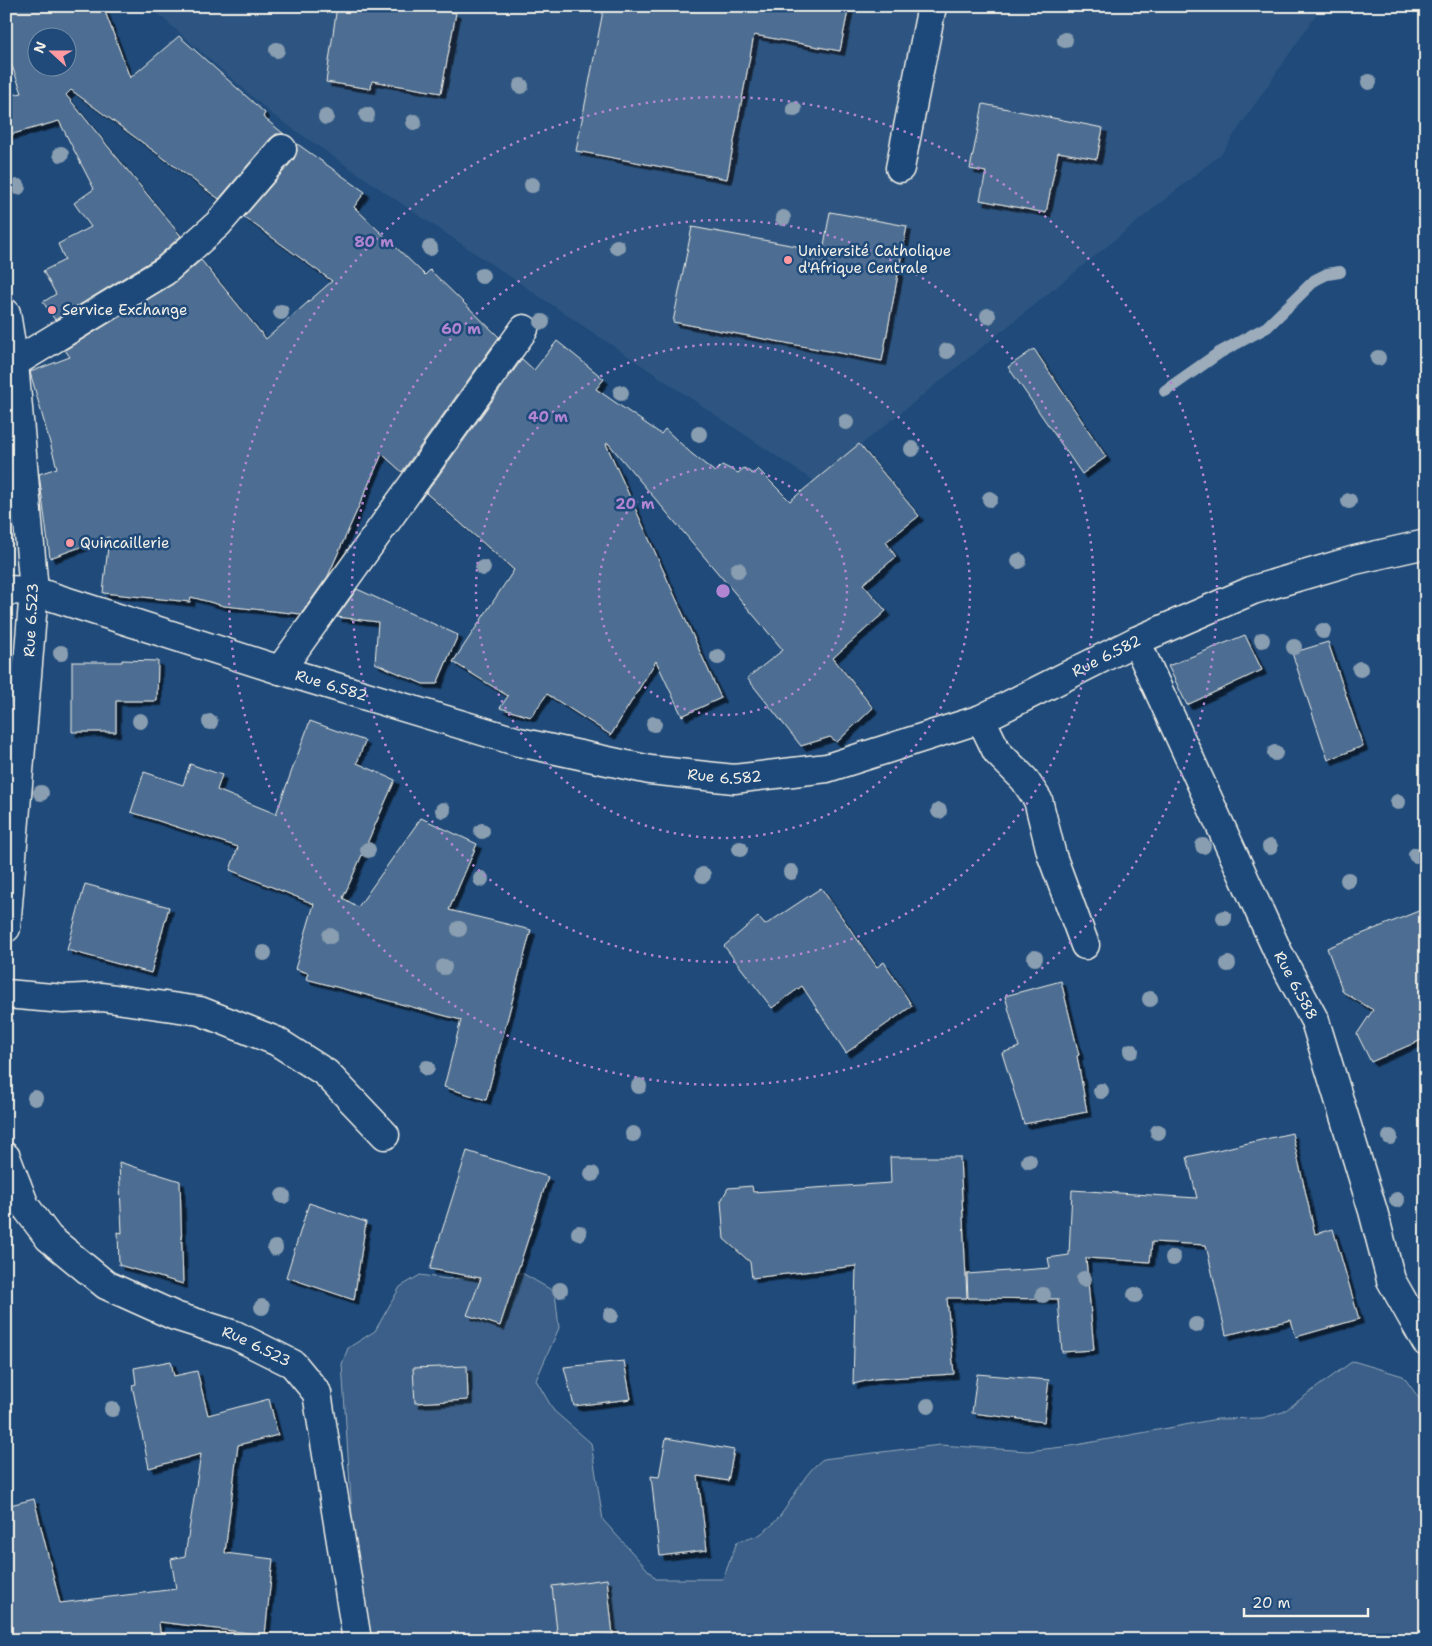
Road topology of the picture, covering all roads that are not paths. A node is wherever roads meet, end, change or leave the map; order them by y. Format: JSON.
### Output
{"nodes":[{"id":1,"x":932,"y":6,"type":"edge"},
{"id":2,"x":282,"y":149,"type":"dead end"},
{"id":3,"x":900,"y":168,"type":"dead end"},
{"id":4,"x":6,"y":313,"type":"edge"},
{"id":5,"x":524,"y":329,"type":"dead end"},
{"id":6,"x":14,"y":363,"type":"junction"},
{"id":7,"x":1426,"y":544,"type":"edge"},
{"id":8,"x":6,"y":590,"type":"edge"},
{"id":9,"x":34,"y":591,"type":"junction"},
{"id":10,"x":1136,"y":641,"type":"junction"},
{"id":11,"x":280,"y":670,"type":"junction"},
{"id":12,"x":981,"y":719,"type":"junction"},
{"id":13,"x":6,"y":928,"type":"edge"},
{"id":14,"x":1085,"y":945,"type":"dead end"},
{"id":15,"x":6,"y":994,"type":"edge"},
{"id":16,"x":385,"y":1135,"type":"dead end"},
{"id":17,"x":6,"y":1156,"type":"edge"},
{"id":18,"x":1426,"y":1342,"type":"edge"},
{"id":19,"x":357,"y":1640,"type":"edge"}],
"edges":[{"from":1,"to":3,"type":"street"},
{"from":2,"to":6,"type":"street"},
{"from":4,"to":6,"type":"street","name":"Rue 6.523"},
{"from":5,"to":11,"type":"street"},
{"from":6,"to":9,"type":"street","name":"Rue 6.523"},
{"from":7,"to":10,"type":"street","name":"Rue 6.582"},
{"from":8,"to":9,"type":"street","name":"Rue 6.582"},
{"from":9,"to":11,"type":"street","name":"Rue 6.582"},
{"from":9,"to":13,"type":"street","name":"Rue 6.523"},
{"from":10,"to":12,"type":"street","name":"Rue 6.582"},
{"from":10,"to":18,"type":"street","name":"Rue 6.588"},
{"from":11,"to":12,"type":"street","name":"Rue 6.582"},
{"from":12,"to":14,"type":"street"},
{"from":15,"to":16,"type":"street"},
{"from":17,"to":19,"type":"street","name":"Rue 6.523"}]}
